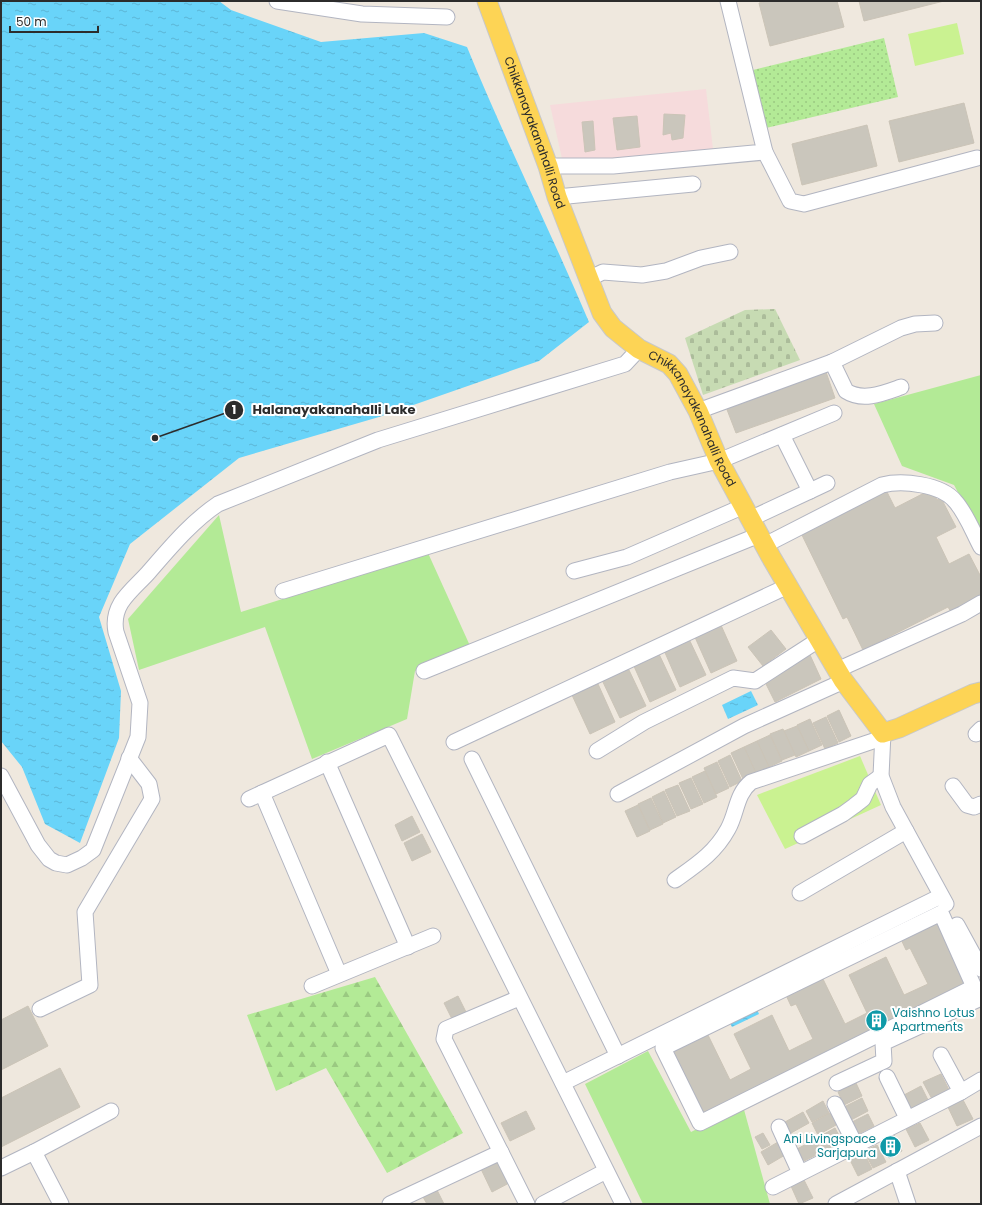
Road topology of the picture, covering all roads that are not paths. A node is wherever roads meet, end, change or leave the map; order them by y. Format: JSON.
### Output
{"nodes":[{"id":1,"x":277,"y":1,"type":"edge"},
{"id":2,"x":487,"y":1,"type":"edge"},
{"id":3,"x":728,"y":1,"type":"edge"},
{"id":4,"x":447,"y":17,"type":"dead end"},
{"id":5,"x":765,"y":152,"type":"junction"},
{"id":6,"x":977,"y":158,"type":"dead end"},
{"id":7,"x":548,"y":166,"type":"junction"},
{"id":8,"x":693,"y":184,"type":"dead end"},
{"id":9,"x":557,"y":197,"type":"junction"},
{"id":10,"x":730,"y":252,"type":"dead end"},
{"id":11,"x":588,"y":279,"type":"junction"},
{"id":12,"x":935,"y":323,"type":"dead end"},
{"id":13,"x":639,"y":349,"type":"junction"},
{"id":14,"x":832,"y":362,"type":"junction"},
{"id":15,"x":901,"y":387,"type":"dead end"},
{"id":16,"x":698,"y":411,"type":"junction"},
{"id":17,"x":834,"y":413,"type":"dead end"},
{"id":18,"x":782,"y":435,"type":"junction"},
{"id":19,"x":719,"y":461,"type":"junction"},
{"id":20,"x":827,"y":483,"type":"dead end"},
{"id":21,"x":810,"y":491,"type":"junction"},
{"id":22,"x":754,"y":526,"type":"junction"},
{"id":23,"x":981,"y":547,"type":"edge"},
{"id":24,"x":574,"y":571,"type":"dead end"},
{"id":25,"x":788,"y":586,"type":"junction"},
{"id":26,"x":283,"y":591,"type":"dead end"},
{"id":27,"x":981,"y":603,"type":"edge"},
{"id":28,"x":820,"y":639,"type":"junction"},
{"id":29,"x":424,"y":671,"type":"dead end"},
{"id":30,"x":841,"y":675,"type":"junction"},
{"id":31,"x":981,"y":692,"type":"edge"},
{"id":32,"x":882,"y":736,"type":"junction"},
{"id":33,"x":454,"y":742,"type":"dead end"},
{"id":34,"x":596,"y":751,"type":"dead end"},
{"id":35,"x":129,"y":758,"type":"junction"},
{"id":36,"x":472,"y":759,"type":"dead end"},
{"id":37,"x":327,"y":762,"type":"junction"},
{"id":38,"x":1,"y":776,"type":"edge"},
{"id":39,"x":882,"y":776,"type":"junction"},
{"id":40,"x":953,"y":786,"type":"dead end"},
{"id":41,"x":618,"y":794,"type":"dead end"},
{"id":42,"x":981,"y":804,"type":"edge"},
{"id":43,"x":906,"y":832,"type":"junction"},
{"id":44,"x":802,"y":836,"type":"dead end"},
{"id":45,"x":675,"y":880,"type":"dead end"},
{"id":46,"x":800,"y":893,"type":"dead end"},
{"id":47,"x":941,"y":896,"type":"junction"},
{"id":48,"x":432,"y":936,"type":"dead end"},
{"id":49,"x":962,"y":944,"type":"junction"},
{"id":50,"x":408,"y":947,"type":"junction"},
{"id":51,"x":981,"y":969,"type":"edge"},
{"id":52,"x":339,"y":974,"type":"junction"},
{"id":53,"x":312,"y":986,"type":"dead end"},
{"id":54,"x":519,"y":998,"type":"junction"},
{"id":55,"x":981,"y":998,"type":"edge"},
{"id":56,"x":40,"y":1009,"type":"dead end"},
{"id":57,"x":941,"y":1055,"type":"dead end"},
{"id":58,"x":618,"y":1056,"type":"junction"},
{"id":59,"x":887,"y":1078,"type":"dead end"},
{"id":60,"x":981,"y":1080,"type":"edge"},
{"id":61,"x":563,"y":1083,"type":"junction"},
{"id":62,"x":837,"y":1083,"type":"dead end"},
{"id":63,"x":961,"y":1092,"type":"junction"},
{"id":64,"x":835,"y":1104,"type":"dead end"},
{"id":65,"x":111,"y":1111,"type":"dead end"},
{"id":66,"x":907,"y":1118,"type":"junction"},
{"id":67,"x":981,"y":1126,"type":"edge"},
{"id":68,"x":779,"y":1127,"type":"dead end"},
{"id":69,"x":855,"y":1144,"type":"junction"},
{"id":70,"x":34,"y":1152,"type":"junction"},
{"id":71,"x":501,"y":1152,"type":"junction"},
{"id":72,"x":1,"y":1168,"type":"edge"},
{"id":73,"x":606,"y":1171,"type":"junction"},
{"id":74,"x":897,"y":1171,"type":"junction"},
{"id":75,"x":800,"y":1172,"type":"junction"},
{"id":76,"x":773,"y":1186,"type":"dead end"},
{"id":77,"x":61,"y":1204,"type":"edge"},
{"id":78,"x":390,"y":1204,"type":"edge"},
{"id":79,"x":527,"y":1204,"type":"edge"},
{"id":80,"x":543,"y":1204,"type":"edge"},
{"id":81,"x":623,"y":1204,"type":"edge"},
{"id":82,"x":836,"y":1204,"type":"edge"},
{"id":83,"x":908,"y":1204,"type":"edge"}],
"edges":[{"from":1,"to":4,"type":"street"},
{"from":2,"to":7,"type":"main road","name":"Chikkanayakanahalli Road"},
{"from":3,"to":5,"type":"street"},
{"from":5,"to":6,"type":"street"},
{"from":5,"to":7,"type":"street"},
{"from":7,"to":9,"type":"main road","name":"Chikkanayakanahalli Road"},
{"from":8,"to":9,"type":"street"},
{"from":9,"to":11,"type":"main road","name":"Chikkanayakanahalli Road"},
{"from":10,"to":11,"type":"street"},
{"from":11,"to":13,"type":"main road","name":"Chikkanayakanahalli Road"},
{"from":12,"to":14,"type":"street"},
{"from":13,"to":16,"type":"main road","name":"Chikkanayakanahalli Road"},
{"from":13,"to":35,"type":"street"},
{"from":14,"to":15,"type":"street"},
{"from":14,"to":16,"type":"street"},
{"from":16,"to":19,"type":"main road","name":"Chikkanayakanahalli Road"},
{"from":17,"to":18,"type":"street"},
{"from":18,"to":19,"type":"street"},
{"from":18,"to":21,"type":"street"},
{"from":19,"to":22,"type":"main road","name":"Chikkanayakanahalli Road"},
{"from":19,"to":26,"type":"street"},
{"from":20,"to":21,"type":"street"},
{"from":21,"to":22,"type":"street"},
{"from":22,"to":23,"type":"street"},
{"from":22,"to":24,"type":"street"},
{"from":22,"to":25,"type":"main road","name":"Chikkanayakanahalli Road"},
{"from":22,"to":29,"type":"street"},
{"from":25,"to":28,"type":"main road","name":"Chikkanayakanahalli Road"},
{"from":25,"to":33,"type":"street"},
{"from":27,"to":30,"type":"street"},
{"from":28,"to":30,"type":"main road","name":"Chikkanayakanahalli Road"},
{"from":28,"to":34,"type":"street"},
{"from":30,"to":32,"type":"main road","name":"Chikkanayakanahalli Road"},
{"from":30,"to":41,"type":"street"},
{"from":31,"to":32,"type":"main road"},
{"from":32,"to":39,"type":"street"},
{"from":32,"to":45,"type":"street"},
{"from":35,"to":38,"type":"street"},
{"from":35,"to":56,"type":"street"},
{"from":36,"to":58,"type":"street"},
{"from":37,"to":50,"type":"street"},
{"from":37,"to":52,"type":"street"},
{"from":37,"to":54,"type":"street"},
{"from":39,"to":43,"type":"street"},
{"from":39,"to":44,"type":"street"},
{"from":40,"to":42,"type":"street"},
{"from":43,"to":46,"type":"street"},
{"from":43,"to":47,"type":"street"},
{"from":47,"to":49,"type":"street"},
{"from":47,"to":58,"type":"street"},
{"from":48,"to":50,"type":"street"},
{"from":49,"to":49,"type":"street"},
{"from":49,"to":51,"type":"street"},
{"from":50,"to":52,"type":"street"},
{"from":52,"to":53,"type":"street"},
{"from":54,"to":61,"type":"street"},
{"from":54,"to":71,"type":"street"},
{"from":55,"to":62,"type":"street"},
{"from":57,"to":63,"type":"street"},
{"from":58,"to":61,"type":"street"},
{"from":59,"to":66,"type":"street"},
{"from":60,"to":63,"type":"street"},
{"from":61,"to":73,"type":"street"},
{"from":63,"to":66,"type":"street"},
{"from":64,"to":69,"type":"street"},
{"from":65,"to":70,"type":"street"},
{"from":66,"to":69,"type":"street"},
{"from":67,"to":74,"type":"street"},
{"from":68,"to":75,"type":"street"},
{"from":69,"to":75,"type":"street"},
{"from":70,"to":72,"type":"street"},
{"from":70,"to":77,"type":"street"},
{"from":71,"to":78,"type":"street"},
{"from":71,"to":79,"type":"street"},
{"from":73,"to":80,"type":"street"},
{"from":73,"to":81,"type":"street"},
{"from":74,"to":82,"type":"street"},
{"from":74,"to":83,"type":"street"},
{"from":75,"to":76,"type":"street"}]}
